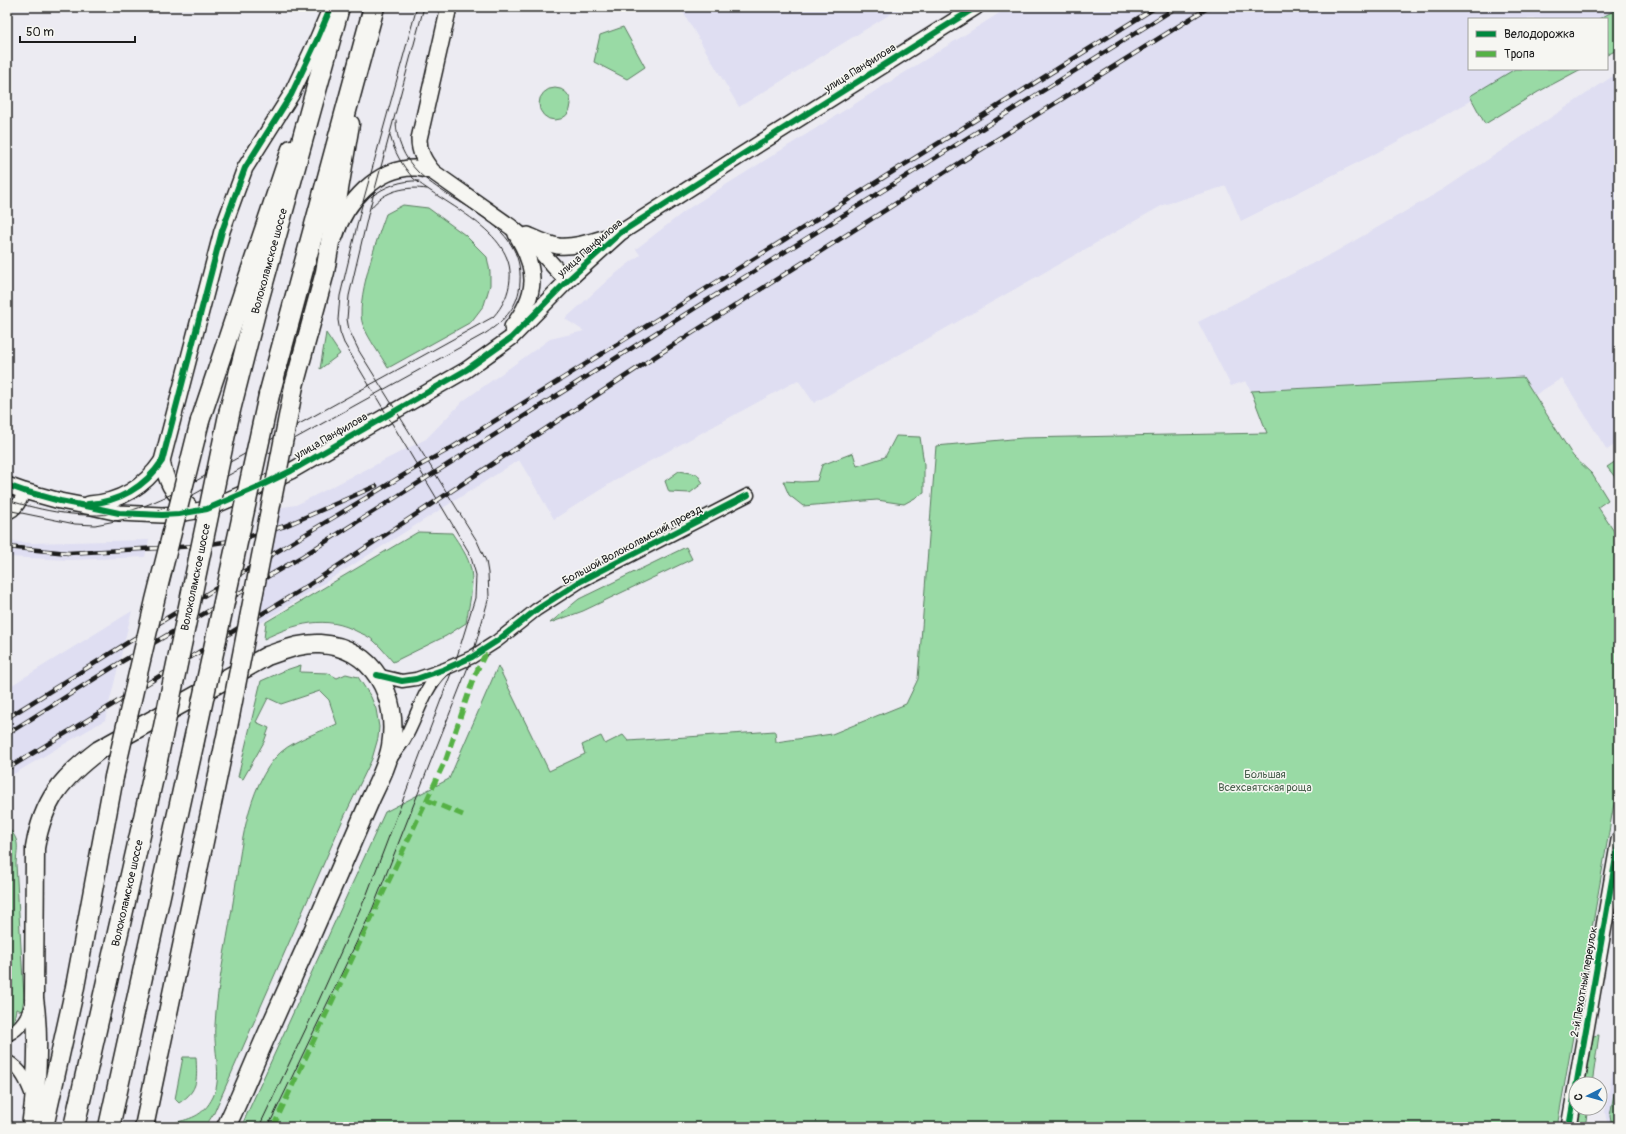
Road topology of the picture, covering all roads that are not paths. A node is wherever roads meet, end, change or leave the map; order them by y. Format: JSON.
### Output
{"nodes":[{"id":1,"x":331,"y":7,"type":"edge"},
{"id":2,"x":339,"y":7,"type":"edge"},
{"id":3,"x":374,"y":7,"type":"edge"},
{"id":4,"x":449,"y":7,"type":"edge"},
{"id":5,"x":976,"y":7,"type":"edge"},
{"id":6,"x":364,"y":41,"type":"junction"},
{"id":7,"x":318,"y":88,"type":"junction"},
{"id":8,"x":433,"y":172,"type":"junction"},
{"id":9,"x":511,"y":226,"type":"junction"},
{"id":10,"x":620,"y":233,"type":"junction"},
{"id":11,"x":325,"y":272,"type":"junction"},
{"id":12,"x":567,"y":281,"type":"junction"},
{"id":13,"x":498,"y":346,"type":"junction"},
{"id":14,"x":162,"y":461,"type":"junction"},
{"id":15,"x":7,"y":485,"type":"edge"},
{"id":16,"x":24,"y":491,"type":"junction"},
{"id":17,"x":748,"y":495,"type":"dead end"},
{"id":18,"x":78,"y":505,"type":"junction"},
{"id":19,"x":213,"y":507,"type":"junction"},
{"id":20,"x":7,"y":513,"type":"edge"},
{"id":21,"x":445,"y":669,"type":"junction"},
{"id":22,"x":378,"y":675,"type":"junction"},
{"id":23,"x":385,"y":767,"type":"junction"},
{"id":24,"x":1619,"y":840,"type":"edge"},
{"id":25,"x":34,"y":998,"type":"junction"},
{"id":26,"x":7,"y":1035,"type":"edge"},
{"id":27,"x":7,"y":1061,"type":"edge"},
{"id":28,"x":34,"y":1103,"type":"junction"},
{"id":29,"x":229,"y":1119,"type":"edge"},
{"id":30,"x":31,"y":1127,"type":"edge"},
{"id":31,"x":44,"y":1127,"type":"edge"},
{"id":32,"x":74,"y":1127,"type":"edge"},
{"id":33,"x":109,"y":1127,"type":"edge"},
{"id":34,"x":144,"y":1127,"type":"edge"},
{"id":35,"x":222,"y":1127,"type":"edge"},
{"id":36,"x":1569,"y":1127,"type":"edge"}],
"edges":[{"from":1,"to":14,"type":"street"},
{"from":2,"to":7,"type":"main road","name":"Волоколамское шоссе"},
{"from":3,"to":6,"type":"main road"},
{"from":4,"to":8,"type":"street"},
{"from":5,"to":10,"type":"street","name":"улица Панфилова"},
{"from":6,"to":11,"type":"main road"},
{"from":6,"to":33,"type":"main road","bridge":true},
{"from":7,"to":31,"type":"main road","bridge":true},
{"from":7,"to":32,"type":"main road","name":"Волоколамское шоссе","bridge":true},
{"from":8,"to":9,"type":"street"},
{"from":8,"to":11,"type":"street"},
{"from":9,"to":10,"type":"street"},
{"from":9,"to":12,"type":"street"},
{"from":9,"to":13,"type":"street"},
{"from":10,"to":12,"type":"street","name":"улица Панфилова"},
{"from":11,"to":34,"type":"main road","bridge":true},
{"from":12,"to":13,"type":"street","name":"улица Панфилова"},
{"from":13,"to":19,"type":"street","name":"улица Панфилова"},
{"from":14,"to":18,"type":"street"},
{"from":14,"to":19,"type":"street"},
{"from":15,"to":16,"type":"street","name":"улица Панфилова"},
{"from":16,"to":18,"type":"street","name":"улица Панфилова"},
{"from":16,"to":20,"type":"street"},
{"from":17,"to":21,"type":"street","name":"Большой Волоколамский проезд"},
{"from":18,"to":19,"type":"street","name":"улица Панфилова"},
{"from":21,"to":22,"type":"street","name":"Большой Волоколамский проезд"},
{"from":21,"to":23,"type":"street"},
{"from":22,"to":23,"type":"main road"},
{"from":22,"to":25,"type":"main road"},
{"from":23,"to":29,"type":"main road"},
{"from":24,"to":36,"type":"street","name":"2-й Пехотный переулок"},
{"from":25,"to":26,"type":"street"},
{"from":25,"to":28,"type":"main road"},
{"from":27,"to":28,"type":"street"},
{"from":28,"to":30,"type":"main road"},
{"from":29,"to":35,"type":"street"}]}
